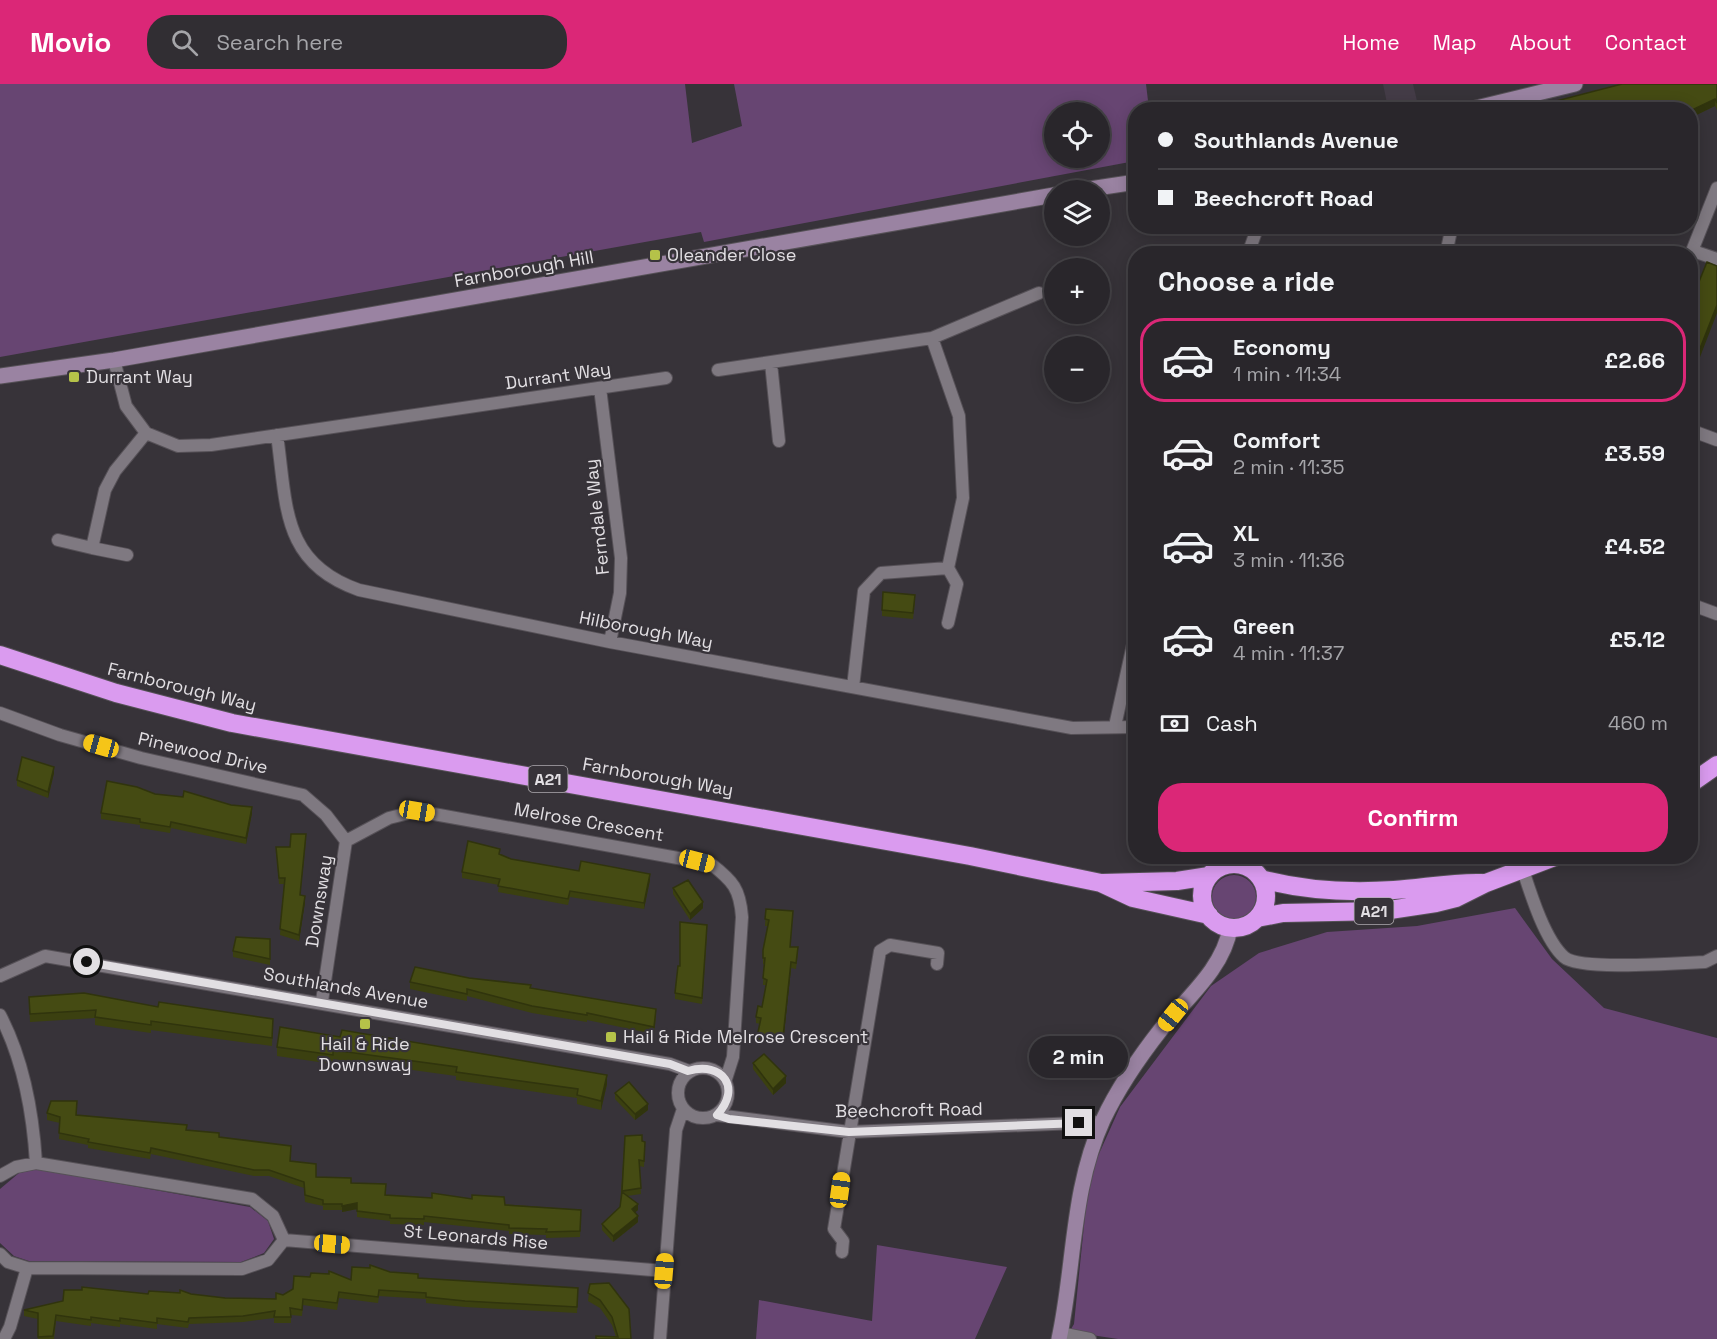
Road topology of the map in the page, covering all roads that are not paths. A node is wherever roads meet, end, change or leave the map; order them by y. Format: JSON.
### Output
{"nodes":[{"id":1,"x":1575,"y":84,"type":"edge"},
{"id":2,"x":1505,"y":102,"type":"edge"},
{"id":3,"x":1128,"y":183,"type":"edge"},
{"id":4,"x":1110,"y":186,"type":"edge"},
{"id":5,"x":1717,"y":188,"type":"edge"},
{"id":6,"x":1044,"y":197,"type":"edge"},
{"id":7,"x":1694,"y":246,"type":"edge"},
{"id":8,"x":1698,"y":255,"type":"edge"},
{"id":9,"x":1717,"y":259,"type":"edge"},
{"id":10,"x":1039,"y":293,"type":"dead end"},
{"id":11,"x":932,"y":338,"type":"junction"},
{"id":12,"x":114,"y":360,"type":"junction"},
{"id":13,"x":771,"y":363,"type":"junction"},
{"id":14,"x":718,"y":370,"type":"dead end"},
{"id":15,"x":0,"y":376,"type":"edge"},
{"id":16,"x":666,"y":378,"type":"dead end"},
{"id":17,"x":600,"y":388,"type":"junction"},
{"id":18,"x":146,"y":433,"type":"junction"},
{"id":19,"x":1698,"y":433,"type":"edge"},
{"id":20,"x":277,"y":435,"type":"junction"},
{"id":21,"x":1717,"y":440,"type":"edge"},
{"id":22,"x":779,"y":441,"type":"dead end"},
{"id":23,"x":58,"y":540,"type":"dead end"},
{"id":24,"x":92,"y":548,"type":"junction"},
{"id":25,"x":127,"y":555,"type":"dead end"},
{"id":26,"x":948,"y":568,"type":"junction"},
{"id":27,"x":1698,"y":607,"type":"edge"},
{"id":28,"x":1717,"y":614,"type":"edge"},
{"id":29,"x":948,"y":623,"type":"dead end"},
{"id":30,"x":610,"y":642,"type":"junction"},
{"id":31,"x":0,"y":655,"type":"edge"},
{"id":32,"x":1128,"y":667,"type":"edge"},
{"id":33,"x":853,"y":687,"type":"junction"},
{"id":34,"x":0,"y":713,"type":"edge"},
{"id":35,"x":1115,"y":726,"type":"junction"},
{"id":36,"x":1128,"y":727,"type":"edge"},
{"id":37,"x":1717,"y":765,"type":"edge"},
{"id":38,"x":1698,"y":778,"type":"edge"},
{"id":39,"x":346,"y":842,"type":"junction"},
{"id":40,"x":1538,"y":864,"type":"edge"},
{"id":41,"x":1523,"y":870,"type":"junction"},
{"id":42,"x":1209,"y":876,"type":"junction"},
{"id":43,"x":1261,"y":879,"type":"junction"},
{"id":44,"x":1101,"y":883,"type":"junction"},
{"id":45,"x":1486,"y":883,"type":"junction"},
{"id":46,"x":1209,"y":915,"type":"junction"},
{"id":47,"x":1257,"y":918,"type":"junction"},
{"id":48,"x":1230,"y":928,"type":"junction"},
{"id":49,"x":1717,"y":956,"type":"edge"},
{"id":50,"x":937,"y":964,"type":"dead end"},
{"id":51,"x":0,"y":976,"type":"edge"},
{"id":52,"x":322,"y":1001,"type":"junction"},
{"id":53,"x":0,"y":1015,"type":"edge"},
{"id":54,"x":688,"y":1071,"type":"junction"},
{"id":55,"x":726,"y":1079,"type":"junction"},
{"id":56,"x":683,"y":1109,"type":"junction"},
{"id":57,"x":717,"y":1115,"type":"junction"},
{"id":58,"x":1102,"y":1122,"type":"junction"},
{"id":59,"x":849,"y":1132,"type":"junction"},
{"id":60,"x":36,"y":1163,"type":"junction"},
{"id":61,"x":0,"y":1176,"type":"edge"},
{"id":62,"x":284,"y":1240,"type":"junction"},
{"id":63,"x":842,"y":1252,"type":"dead end"},
{"id":64,"x":0,"y":1254,"type":"edge"},
{"id":65,"x":27,"y":1268,"type":"junction"},
{"id":66,"x":664,"y":1271,"type":"junction"},
{"id":67,"x":1059,"y":1336,"type":"edge"},
{"id":68,"x":4,"y":1339,"type":"edge"},
{"id":69,"x":660,"y":1339,"type":"edge"},
{"id":70,"x":1090,"y":1339,"type":"edge"}],
"edges":[{"from":1,"to":2,"type":"main road"},
{"from":3,"to":4,"type":"main road"},
{"from":5,"to":7,"type":"street"},
{"from":6,"to":12,"type":"main road","name":"Farnborough Hill"},
{"from":8,"to":9,"type":"street"},
{"from":10,"to":11,"type":"street"},
{"from":11,"to":13,"type":"street"},
{"from":11,"to":26,"type":"street"},
{"from":12,"to":15,"type":"main road","name":"Farnborough Hill"},
{"from":12,"to":18,"type":"street"},
{"from":13,"to":14,"type":"street"},
{"from":13,"to":22,"type":"street"},
{"from":16,"to":17,"type":"street","name":"Durrant Way"},
{"from":17,"to":20,"type":"street","name":"Durrant Way"},
{"from":17,"to":30,"type":"street","name":"Ferndale Way"},
{"from":18,"to":20,"type":"street","name":"Durrant Way"},
{"from":18,"to":24,"type":"street"},
{"from":19,"to":21,"type":"street"},
{"from":20,"to":30,"type":"street","name":"Hilborough Way"},
{"from":23,"to":24,"type":"street"},
{"from":24,"to":25,"type":"street"},
{"from":26,"to":29,"type":"street"},
{"from":26,"to":33,"type":"street"},
{"from":27,"to":28,"type":"street"},
{"from":30,"to":33,"type":"street","name":"Hilborough Way"},
{"from":31,"to":44,"type":"highway","name":"Farnborough Way","number":"A21"},
{"from":32,"to":35,"type":"street"},
{"from":33,"to":35,"type":"street","name":"Hilborough Way"},
{"from":34,"to":39,"type":"street","name":"Pinewood Drive"},
{"from":35,"to":36,"type":"street","name":"Hilborough Way"},
{"from":37,"to":38,"type":"highway"},
{"from":39,"to":52,"type":"street","name":"Downsway"},
{"from":39,"to":55,"type":"street","name":"Melrose Crescent"},
{"from":40,"to":41,"type":"highway","number":"A21"},
{"from":41,"to":45,"type":"highway","number":"A21"},
{"from":41,"to":49,"type":"street"},
{"from":42,"to":43,"type":"highway"},
{"from":42,"to":44,"type":"highway","name":"Farnborough Way","number":"A21"},
{"from":42,"to":46,"type":"highway"},
{"from":43,"to":45,"type":"highway","number":"A21"},
{"from":43,"to":47,"type":"highway"},
{"from":44,"to":46,"type":"highway","name":"Farnborough Way","number":"A21"},
{"from":45,"to":47,"type":"highway","number":"A21"},
{"from":46,"to":48,"type":"highway"},
{"from":47,"to":48,"type":"highway"},
{"from":48,"to":58,"type":"main road"},
{"from":50,"to":59,"type":"street"},
{"from":51,"to":52,"type":"street","name":"Southlands Avenue"},
{"from":52,"to":54,"type":"street","name":"Southlands Avenue"},
{"from":53,"to":60,"type":"street"},
{"from":54,"to":55,"type":"street"},
{"from":54,"to":56,"type":"street"},
{"from":55,"to":57,"type":"street"},
{"from":56,"to":57,"type":"street"},
{"from":56,"to":66,"type":"street"},
{"from":57,"to":59,"type":"street","name":"Beechcroft Road"},
{"from":58,"to":59,"type":"street","name":"Beechcroft Road"},
{"from":58,"to":67,"type":"main road"},
{"from":59,"to":63,"type":"street"},
{"from":60,"to":61,"type":"street"},
{"from":60,"to":62,"type":"street"},
{"from":62,"to":65,"type":"street"},
{"from":62,"to":66,"type":"street","name":"St Leonards Rise"},
{"from":64,"to":65,"type":"street"},
{"from":65,"to":68,"type":"street"},
{"from":66,"to":69,"type":"street"},
{"from":67,"to":70,"type":"street"}]}
